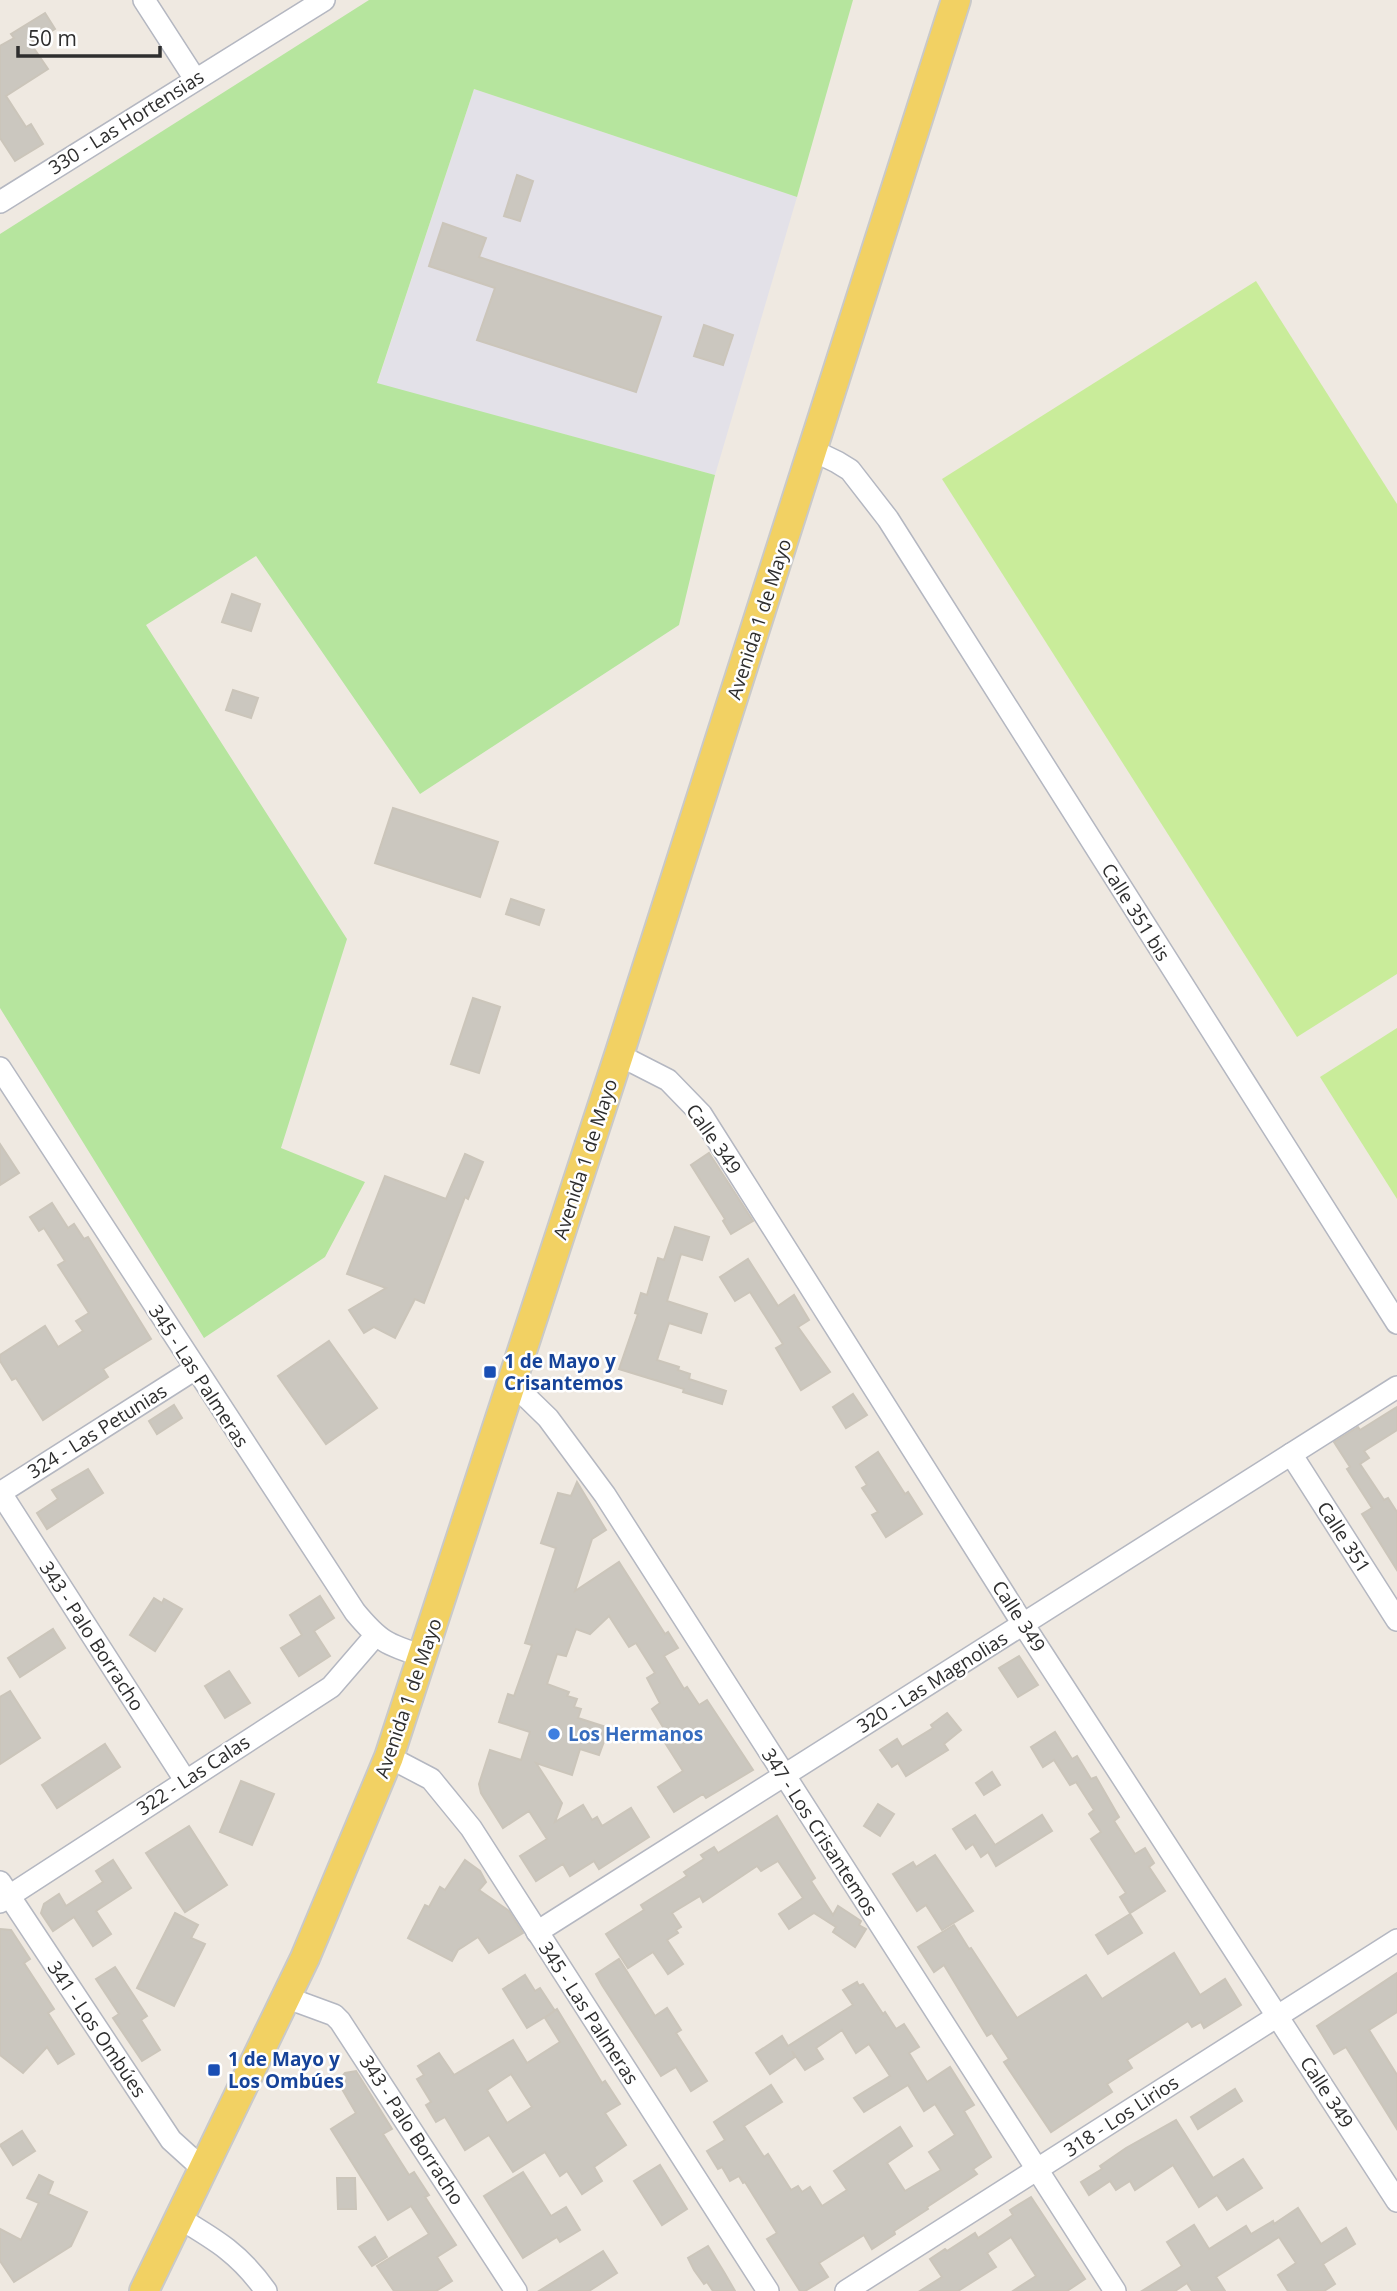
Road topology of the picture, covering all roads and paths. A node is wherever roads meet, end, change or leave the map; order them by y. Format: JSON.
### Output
{"nodes":[{"id":1,"x":144,"y":0,"type":"edge"},
{"id":2,"x":324,"y":0,"type":"edge"},
{"id":3,"x":956,"y":0,"type":"edge"},
{"id":4,"x":195,"y":79,"type":"junction"},
{"id":5,"x":0,"y":202,"type":"edge"},
{"id":6,"x":812,"y":450,"type":"junction"},
{"id":7,"x":619,"y":1055,"type":"junction"},
{"id":8,"x":0,"y":1069,"type":"edge"},
{"id":9,"x":1397,"y":1324,"type":"edge"},
{"id":10,"x":195,"y":1369,"type":"junction"},
{"id":11,"x":513,"y":1384,"type":"junction"},
{"id":12,"x":1397,"y":1387,"type":"edge"},
{"id":13,"x":1291,"y":1454,"type":"junction"},
{"id":14,"x":0,"y":1493,"type":"edge"},
{"id":15,"x":1397,"y":1620,"type":"edge"},
{"id":16,"x":1024,"y":1624,"type":"junction"},
{"id":17,"x":375,"y":1636,"type":"junction"},
{"id":18,"x":423,"y":1656,"type":"junction"},
{"id":19,"x":389,"y":1757,"type":"junction"},
{"id":20,"x":783,"y":1776,"type":"junction"},
{"id":21,"x":185,"y":1780,"type":"junction"},
{"id":22,"x":3,"y":1894,"type":"edge"},
{"id":23,"x":537,"y":1931,"type":"junction"},
{"id":24,"x":1397,"y":1940,"type":"edge"},
{"id":25,"x":285,"y":1997,"type":"junction"},
{"id":26,"x":1278,"y":2016,"type":"junction"},
{"id":27,"x":203,"y":2169,"type":"junction"},
{"id":28,"x":1037,"y":2170,"type":"junction"},
{"id":29,"x":1397,"y":2201,"type":"edge"},
{"id":30,"x":179,"y":2218,"type":"junction"},
{"id":31,"x":144,"y":2291,"type":"edge"},
{"id":32,"x":266,"y":2291,"type":"edge"},
{"id":33,"x":516,"y":2291,"type":"edge"},
{"id":34,"x":768,"y":2291,"type":"edge"},
{"id":35,"x":846,"y":2291,"type":"edge"},
{"id":36,"x":1115,"y":2291,"type":"edge"}],
"edges":[{"from":1,"to":4,"type":"street"},
{"from":2,"to":4,"type":"street","name":"330 - Las Hortensias"},
{"from":3,"to":6,"type":"main road","name":"Avenida 1 de Mayo"},
{"from":4,"to":5,"type":"street","name":"330 - Las Hortensias"},
{"from":6,"to":7,"type":"main road","name":"Avenida 1 de Mayo"},
{"from":6,"to":9,"type":"street","name":"Calle 351 bis"},
{"from":7,"to":11,"type":"main road","name":"Avenida 1 de Mayo"},
{"from":7,"to":16,"type":"street","name":"Calle 349"},
{"from":8,"to":10,"type":"street","name":"345 - Las Palmeras"},
{"from":10,"to":14,"type":"street","name":"324 - Las Petunias"},
{"from":10,"to":17,"type":"street","name":"345 - Las Palmeras"},
{"from":11,"to":18,"type":"main road","name":"Avenida 1 de Mayo"},
{"from":11,"to":20,"type":"street","name":"347 - Los Crisantemos"},
{"from":12,"to":13,"type":"street","name":"320 - Las Magnolias"},
{"from":13,"to":15,"type":"street","name":"Calle 351"},
{"from":13,"to":16,"type":"street","name":"320 - Las Magnolias"},
{"from":14,"to":21,"type":"street","name":"343 - Palo Borracho"},
{"from":16,"to":20,"type":"street","name":"320 - Las Magnolias"},
{"from":16,"to":26,"type":"street","name":"Calle 349"},
{"from":17,"to":18,"type":"street","name":"345 - Las Palmeras"},
{"from":17,"to":21,"type":"street","name":"322 - Las Calas"},
{"from":18,"to":19,"type":"main road","name":"Avenida 1 de Mayo"},
{"from":19,"to":23,"type":"street","name":"345 - Las Palmeras"},
{"from":19,"to":25,"type":"main road","name":"Avenida 1 de Mayo"},
{"from":20,"to":23,"type":"street","name":"320 - Las Magnolias"},
{"from":20,"to":28,"type":"street","name":"347 - Los Crisantemos"},
{"from":21,"to":22,"type":"street","name":"322 - Las Calas"},
{"from":22,"to":27,"type":"street","name":"341 - Los Ombúes"},
{"from":23,"to":34,"type":"street","name":"345 - Las Palmeras"},
{"from":24,"to":26,"type":"street","name":"318 - Los Lirios"},
{"from":25,"to":27,"type":"main road","name":"Avenida 1 de Mayo"},
{"from":25,"to":33,"type":"street","name":"343 - Palo Borracho"},
{"from":26,"to":28,"type":"street","name":"318 - Los Lirios"},
{"from":26,"to":29,"type":"street","name":"Calle 349"},
{"from":27,"to":30,"type":"main road","name":"Avenida 1 de Mayo"},
{"from":28,"to":35,"type":"street","name":"318 - Los Lirios"},
{"from":28,"to":36,"type":"street","name":"347 - Los Crisantemos"},
{"from":30,"to":31,"type":"main road","name":"Avenida 1 de Mayo"},
{"from":30,"to":32,"type":"street"}]}
